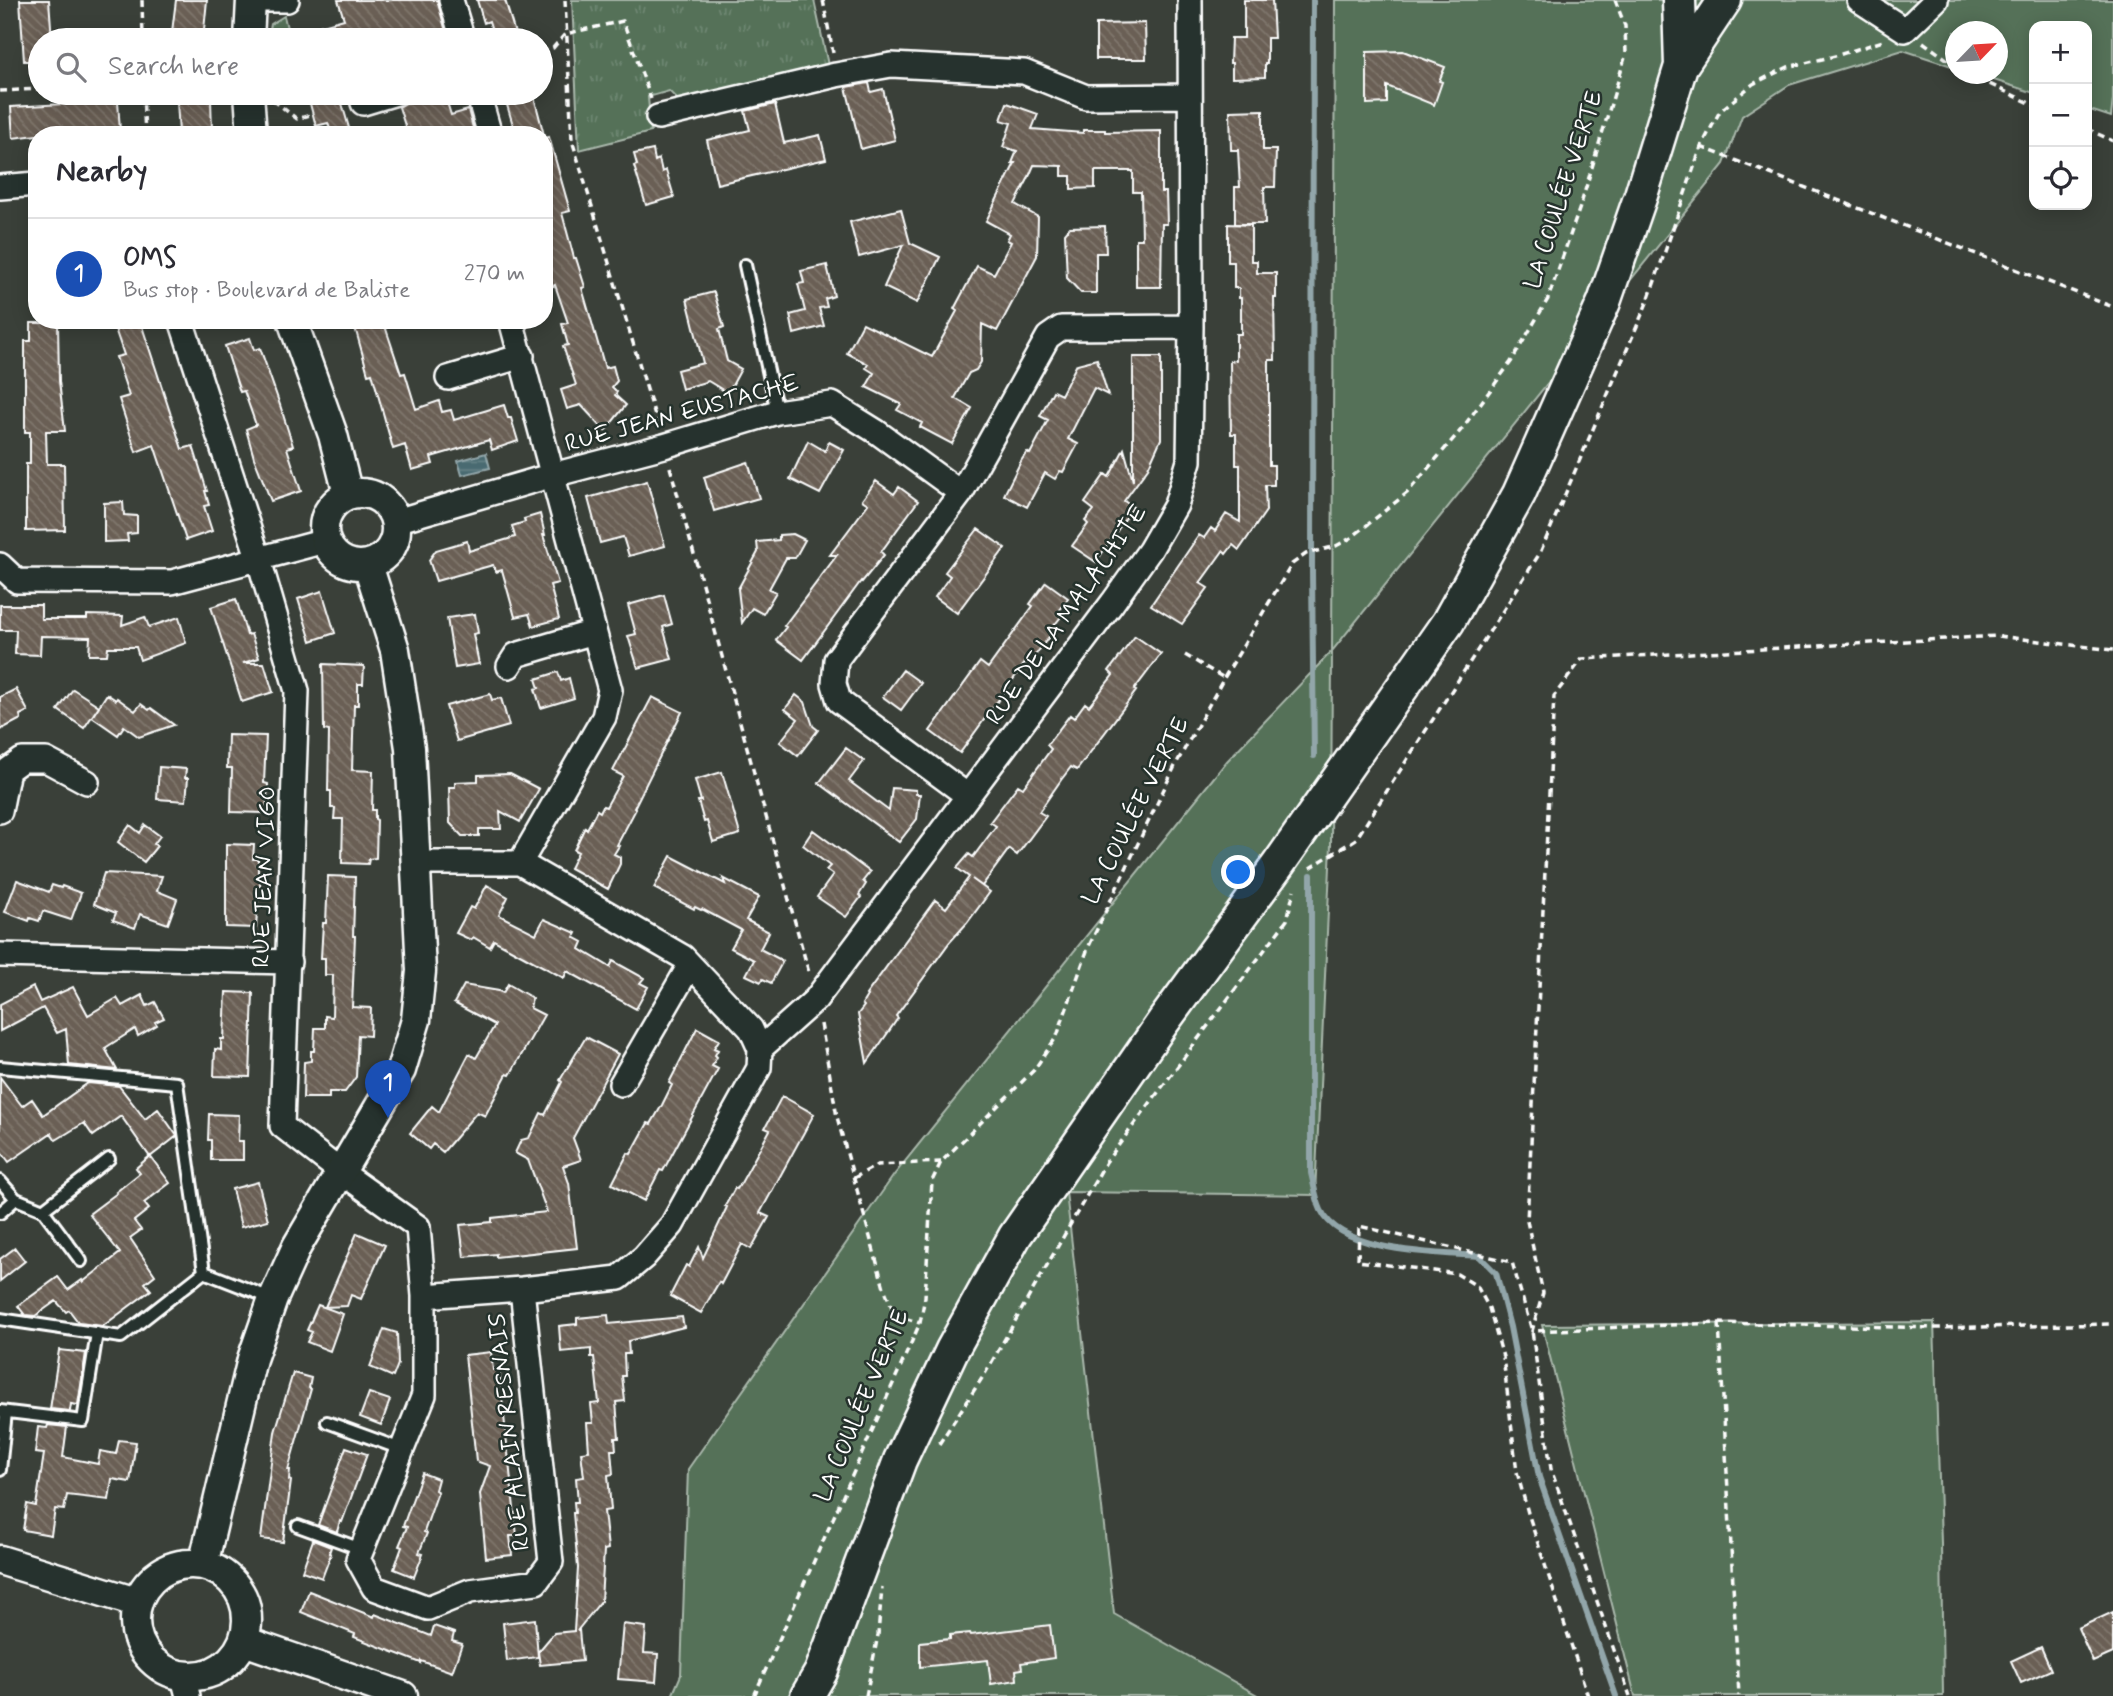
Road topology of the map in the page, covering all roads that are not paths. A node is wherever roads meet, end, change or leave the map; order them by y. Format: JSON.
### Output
{"nodes":[{"id":1,"x":251,"y":0,"type":"edge"},
{"id":2,"x":263,"y":0,"type":"edge"},
{"id":3,"x":286,"y":0,"type":"edge"},
{"id":4,"x":451,"y":0,"type":"edge"},
{"id":5,"x":1190,"y":0,"type":"edge"},
{"id":6,"x":1679,"y":0,"type":"edge"},
{"id":7,"x":1726,"y":0,"type":"edge"},
{"id":8,"x":1859,"y":0,"type":"edge"},
{"id":9,"x":1937,"y":0,"type":"edge"},
{"id":10,"x":250,"y":28,"type":"edge"},
{"id":11,"x":459,"y":28,"type":"edge"},
{"id":12,"x":1681,"y":66,"type":"junction"},
{"id":13,"x":1189,"y":96,"type":"junction"},
{"id":14,"x":258,"y":105,"type":"edge"},
{"id":15,"x":481,"y":105,"type":"edge"},
{"id":16,"x":658,"y":117,"type":"road end"},
{"id":17,"x":254,"y":126,"type":"edge"},
{"id":18,"x":487,"y":126,"type":"edge"},
{"id":19,"x":28,"y":185,"type":"edge"},
{"id":20,"x":0,"y":187,"type":"edge"},
{"id":21,"x":745,"y":265,"type":"dead end"},
{"id":22,"x":1191,"y":327,"type":"junction"},
{"id":23,"x":184,"y":329,"type":"edge"},
{"id":24,"x":295,"y":329,"type":"edge"},
{"id":25,"x":514,"y":329,"type":"edge"},
{"id":26,"x":522,"y":356,"type":"junction"},
{"id":27,"x":449,"y":378,"type":"dead end"},
{"id":28,"x":777,"y":412,"type":"junction"},
{"id":29,"x":553,"y":475,"type":"junction"},
{"id":30,"x":961,"y":493,"type":"junction"},
{"id":31,"x":348,"y":494,"type":"junction"},
{"id":32,"x":396,"y":521,"type":"junction"},
{"id":33,"x":325,"y":541,"type":"junction"},
{"id":34,"x":259,"y":560,"type":"junction"},
{"id":35,"x":0,"y":565,"type":"edge"},
{"id":36,"x":368,"y":565,"type":"junction"},
{"id":37,"x":594,"y":632,"type":"junction"},
{"id":38,"x":509,"y":666,"type":"dead end"},
{"id":39,"x":87,"y":782,"type":"dead end"},
{"id":40,"x":968,"y":796,"type":"junction"},
{"id":41,"x":0,"y":811,"type":"edge"},
{"id":42,"x":416,"y":863,"type":"junction"},
{"id":43,"x":520,"y":863,"type":"junction"},
{"id":44,"x":0,"y":955,"type":"edge"},
{"id":45,"x":289,"y":962,"type":"junction"},
{"id":46,"x":690,"y":965,"type":"junction"},
{"id":47,"x":760,"y":1049,"type":"junction"},
{"id":48,"x":0,"y":1068,"type":"edge"},
{"id":49,"x":621,"y":1084,"type":"dead end"},
{"id":50,"x":109,"y":1159,"type":"dead end"},
{"id":51,"x":341,"y":1172,"type":"junction"},
{"id":52,"x":0,"y":1181,"type":"edge"},
{"id":53,"x":16,"y":1199,"type":"junction"},
{"id":54,"x":43,"y":1210,"type":"junction"},
{"id":55,"x":0,"y":1213,"type":"edge"},
{"id":56,"x":82,"y":1261,"type":"dead end"},
{"id":57,"x":204,"y":1272,"type":"junction"},
{"id":58,"x":522,"y":1289,"type":"junction"},
{"id":59,"x":425,"y":1296,"type":"junction"},
{"id":60,"x":273,"y":1299,"type":"junction"},
{"id":61,"x":0,"y":1319,"type":"edge"},
{"id":62,"x":97,"y":1333,"type":"junction"},
{"id":63,"x":3,"y":1411,"type":"edge"},
{"id":64,"x":327,"y":1422,"type":"dead end"},
{"id":65,"x":401,"y":1449,"type":"junction"},
{"id":66,"x":0,"y":1470,"type":"edge"},
{"id":67,"x":298,"y":1526,"type":"dead end"},
{"id":68,"x":361,"y":1549,"type":"junction"},
{"id":69,"x":0,"y":1560,"type":"edge"},
{"id":70,"x":203,"y":1564,"type":"junction"},
{"id":71,"x":136,"y":1602,"type":"junction"},
{"id":72,"x":244,"y":1641,"type":"junction"},
{"id":73,"x":186,"y":1686,"type":"edge"},
{"id":74,"x":816,"y":1688,"type":"edge"},
{"id":75,"x":403,"y":1696,"type":"edge"}],
"edges":[{"from":1,"to":10,"type":"street"},
{"from":2,"to":3,"type":"street"},
{"from":4,"to":11,"type":"street"},
{"from":5,"to":13,"type":"street","name":"RUE DE LA MALACHITE"},
{"from":6,"to":12,"type":"main road"},
{"from":7,"to":12,"type":"main road"},
{"from":8,"to":9,"type":"street"},
{"from":12,"to":74,"type":"main road"},
{"from":13,"to":16,"type":"street"},
{"from":13,"to":22,"type":"street","name":"RUE DE LA MALACHITE"},
{"from":14,"to":17,"type":"street"},
{"from":15,"to":18,"type":"street"},
{"from":19,"to":20,"type":"street"},
{"from":21,"to":28,"type":"lane"},
{"from":22,"to":30,"type":"street"},
{"from":22,"to":40,"type":"street","name":"RUE DE LA MALACHITE"},
{"from":23,"to":34,"type":"street","name":"RUE JEAN VIGO"},
{"from":24,"to":31,"type":"street"},
{"from":25,"to":26,"type":"street"},
{"from":26,"to":27,"type":"street"},
{"from":26,"to":29,"type":"street"},
{"from":28,"to":29,"type":"street","name":"RUE JEAN EUSTACHE"},
{"from":28,"to":30,"type":"street","name":"RUE JEAN EUSTACHE"},
{"from":29,"to":32,"type":"street","name":"RUE JEAN EUSTACHE"},
{"from":29,"to":37,"type":"street"},
{"from":30,"to":40,"type":"street"},
{"from":31,"to":32,"type":"street"},
{"from":31,"to":33,"type":"street"},
{"from":32,"to":36,"type":"street"},
{"from":33,"to":34,"type":"street"},
{"from":33,"to":36,"type":"street"},
{"from":34,"to":35,"type":"street"},
{"from":34,"to":45,"type":"street","name":"RUE JEAN VIGO"},
{"from":36,"to":42,"type":"street"},
{"from":37,"to":38,"type":"street"},
{"from":37,"to":43,"type":"street"},
{"from":39,"to":41,"type":"street"},
{"from":40,"to":47,"type":"street","name":"RUE DE LA MALACHITE"},
{"from":42,"to":43,"type":"street"},
{"from":42,"to":51,"type":"street"},
{"from":43,"to":46,"type":"street"},
{"from":44,"to":45,"type":"street"},
{"from":45,"to":51,"type":"street","name":"RUE JEAN VIGO"},
{"from":46,"to":47,"type":"street"},
{"from":46,"to":49,"type":"street"},
{"from":47,"to":58,"type":"street"},
{"from":48,"to":57,"type":"lane"},
{"from":50,"to":54,"type":"lane"},
{"from":51,"to":59,"type":"street"},
{"from":51,"to":60,"type":"street"},
{"from":52,"to":53,"type":"lane"},
{"from":53,"to":54,"type":"lane"},
{"from":53,"to":55,"type":"lane"},
{"from":54,"to":56,"type":"lane"},
{"from":57,"to":60,"type":"lane"},
{"from":57,"to":62,"type":"lane"},
{"from":58,"to":59,"type":"street"},
{"from":58,"to":68,"type":"street","name":"RUE ALAIN RESNAIS"},
{"from":59,"to":65,"type":"street"},
{"from":60,"to":70,"type":"street"},
{"from":61,"to":62,"type":"lane"},
{"from":62,"to":63,"type":"lane"},
{"from":63,"to":66,"type":"lane"},
{"from":64,"to":65,"type":"lane"},
{"from":65,"to":68,"type":"street"},
{"from":67,"to":68,"type":"lane"},
{"from":69,"to":71,"type":"street"},
{"from":70,"to":71,"type":"street"},
{"from":70,"to":72,"type":"street"},
{"from":71,"to":73,"type":"street"},
{"from":72,"to":73,"type":"street"},
{"from":72,"to":75,"type":"street"}]}
